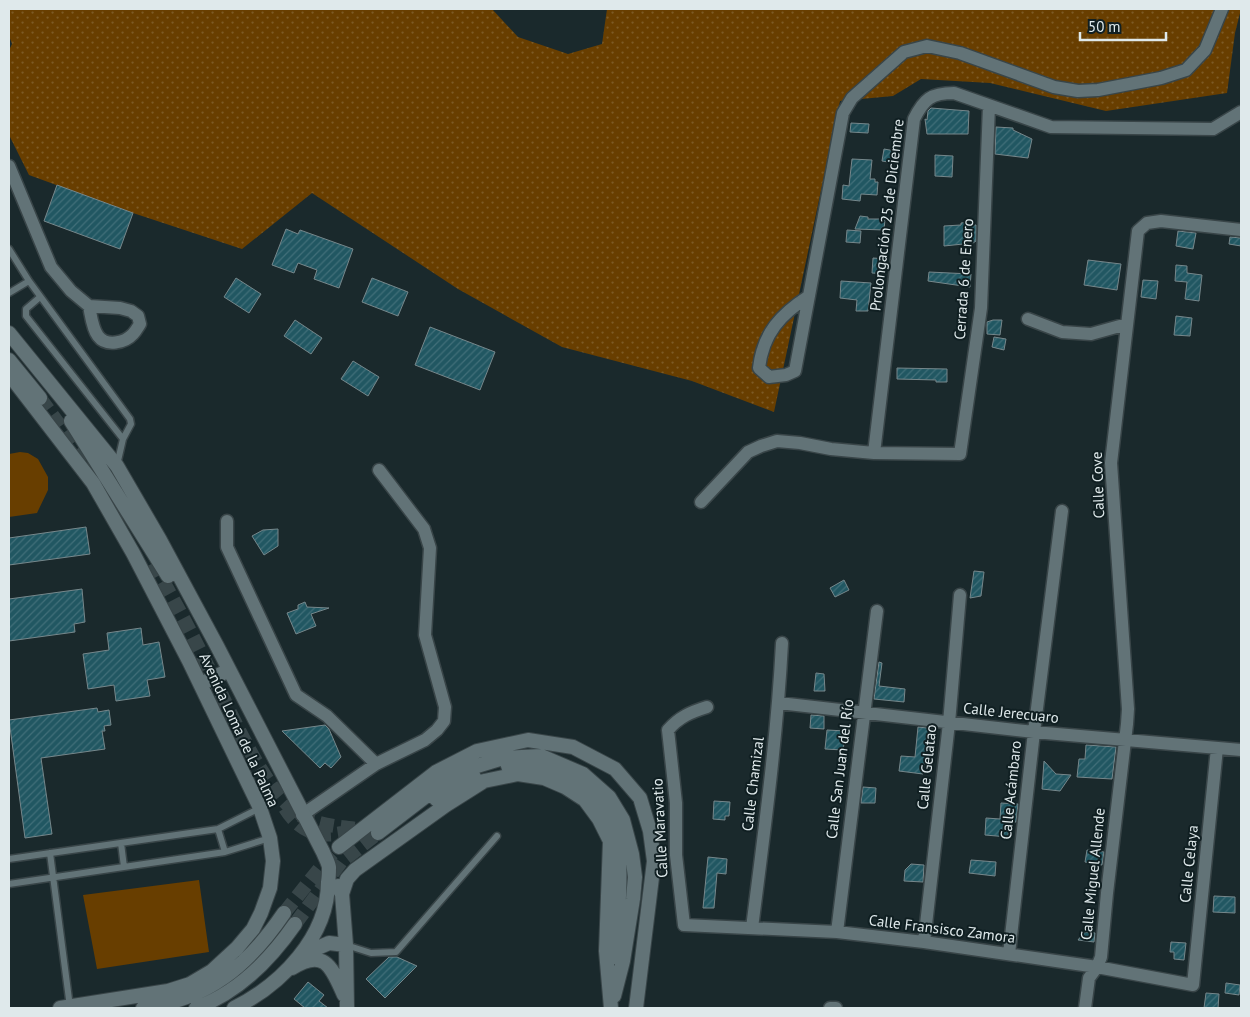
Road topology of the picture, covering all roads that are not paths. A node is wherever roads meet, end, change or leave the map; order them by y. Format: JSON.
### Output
{"nodes":[{"id":1,"x":1222,"y":9,"type":"edge"},
{"id":2,"x":989,"y":106,"type":"junction"},
{"id":3,"x":1241,"y":112,"type":"edge"},
{"id":4,"x":9,"y":166,"type":"edge"},
{"id":5,"x":1241,"y":230,"type":"edge"},
{"id":6,"x":9,"y":249,"type":"edge"},
{"id":7,"x":29,"y":282,"type":"junction"},
{"id":8,"x":9,"y":293,"type":"edge"},
{"id":9,"x":809,"y":296,"type":"junction"},
{"id":10,"x":40,"y":297,"type":"junction"},
{"id":11,"x":89,"y":306,"type":"dead end"},
{"id":12,"x":1028,"y":319,"type":"dead end"},
{"id":13,"x":1127,"y":324,"type":"junction"},
{"id":14,"x":9,"y":334,"type":"edge"},
{"id":15,"x":9,"y":360,"type":"edge"},
{"id":16,"x":9,"y":374,"type":"edge"},
{"id":17,"x":58,"y":394,"type":"junction"},
{"id":18,"x":40,"y":398,"type":"tunnel mouth"},
{"id":19,"x":123,"y":439,"type":"junction"},
{"id":20,"x":874,"y":453,"type":"junction"},
{"id":21,"x":117,"y":466,"type":"junction"},
{"id":22,"x":379,"y":470,"type":"dead end"},
{"id":23,"x":701,"y":502,"type":"dead end"},
{"id":24,"x":1062,"y":511,"type":"dead end"},
{"id":25,"x":227,"y":521,"type":"dead end"},
{"id":26,"x":168,"y":576,"type":"dead end"},
{"id":27,"x":960,"y":595,"type":"dead end"},
{"id":28,"x":877,"y":611,"type":"dead end"},
{"id":29,"x":782,"y":643,"type":"dead end"},
{"id":30,"x":229,"y":670,"type":"junction"},
{"id":31,"x":201,"y":684,"type":"junction"},
{"id":32,"x":779,"y":703,"type":"junction"},
{"id":33,"x":707,"y":707,"type":"dead end"},
{"id":34,"x":863,"y":713,"type":"junction"},
{"id":35,"x":949,"y":723,"type":"junction"},
{"id":36,"x":1034,"y":732,"type":"junction"},
{"id":37,"x":1124,"y":740,"type":"junction"},
{"id":38,"x":1217,"y":748,"type":"junction"},
{"id":39,"x":1241,"y":750,"type":"edge"},
{"id":40,"x":376,"y":764,"type":"junction"},
{"id":41,"x":260,"y":808,"type":"junction"},
{"id":42,"x":302,"y":814,"type":"junction"},
{"id":43,"x":401,"y":823,"type":"dead end"},
{"id":44,"x":376,"y":826,"type":"junction"},
{"id":45,"x":218,"y":829,"type":"junction"},
{"id":46,"x":353,"y":830,"type":"tunnel mouth"},
{"id":47,"x":497,"y":836,"type":"dead end"},
{"id":48,"x":270,"y":838,"type":"junction"},
{"id":49,"x":121,"y":843,"type":"junction"},
{"id":50,"x":340,"y":846,"type":"tunnel mouth"},
{"id":51,"x":225,"y":852,"type":"junction"},
{"id":52,"x":50,"y":853,"type":"junction"},
{"id":53,"x":9,"y":859,"type":"edge"},
{"id":54,"x":124,"y":867,"type":"junction"},
{"id":55,"x":329,"y":867,"type":"junction"},
{"id":56,"x":53,"y":878,"type":"junction"},
{"id":57,"x":9,"y":884,"type":"edge"},
{"id":58,"x":342,"y":894,"type":"junction"},
{"id":59,"x":284,"y":913,"type":"tunnel mouth"},
{"id":60,"x":295,"y":924,"type":"tunnel mouth"},
{"id":61,"x":684,"y":925,"type":"joint"},
{"id":62,"x":752,"y":928,"type":"junction"},
{"id":63,"x":837,"y":932,"type":"junction"},
{"id":64,"x":924,"y":942,"type":"junction"},
{"id":65,"x":346,"y":945,"type":"junction"},
{"id":66,"x":1009,"y":954,"type":"junction"},
{"id":67,"x":301,"y":956,"type":"junction"},
{"id":68,"x":1097,"y":967,"type":"junction"},
{"id":69,"x":277,"y":978,"type":"junction"},
{"id":70,"x":1193,"y":984,"type":"joint"},
{"id":71,"x":347,"y":1005,"type":"edge"},
{"id":72,"x":73,"y":1007,"type":"edge"},
{"id":73,"x":143,"y":1008,"type":"edge"},
{"id":74,"x":196,"y":1008,"type":"edge"},
{"id":75,"x":234,"y":1008,"type":"edge"},
{"id":76,"x":611,"y":1008,"type":"edge"},
{"id":77,"x":636,"y":1008,"type":"edge"},
{"id":78,"x":830,"y":1008,"type":"edge"},
{"id":79,"x":836,"y":1008,"type":"edge"},
{"id":80,"x":1085,"y":1008,"type":"edge"}],
"edges":[{"from":1,"to":9,"type":"street"},
{"from":2,"to":3,"type":"street","name":"Prolongación 25 de Diciembre"},
{"from":2,"to":20,"type":"street","name":"Prolongación 25 de Diciembre"},
{"from":2,"to":20,"type":"street","name":"Cerrada 6 de Enero"},
{"from":4,"to":11,"type":"street"},
{"from":5,"to":13,"type":"street","name":"Calle Cove"},
{"from":6,"to":7,"type":"lane"},
{"from":7,"to":8,"type":"lane"},
{"from":7,"to":10,"type":"lane"},
{"from":9,"to":9,"type":"street"},
{"from":10,"to":19,"type":"lane"},
{"from":10,"to":19,"type":"lane"},
{"from":12,"to":13,"type":"street"},
{"from":13,"to":37,"type":"street","name":"Calle Cove"},
{"from":14,"to":17,"type":"main road","name":"Avenida Loma de la Palma"},
{"from":15,"to":18,"type":"main road"},
{"from":16,"to":31,"type":"main road","name":"Avenida Loma de la Palma"},
{"from":17,"to":21,"type":"main road","name":"Avenida Loma de la Palma"},
{"from":17,"to":26,"type":"main road"},
{"from":19,"to":21,"type":"lane"},
{"from":20,"to":23,"type":"street"},
{"from":21,"to":30,"type":"main road","name":"Avenida Loma de la Palma"},
{"from":22,"to":40,"type":"street"},
{"from":24,"to":36,"type":"street","name":"Calle Acámbaro"},
{"from":25,"to":40,"type":"street"},
{"from":27,"to":35,"type":"street","name":"Calle Gelatao"},
{"from":28,"to":34,"type":"street","name":"Calle San Juan del Río"},
{"from":29,"to":32,"type":"street","name":"Calle Chamizal"},
{"from":30,"to":31,"type":"main road"},
{"from":30,"to":42,"type":"main road","name":"Avenida Loma de la Palma"},
{"from":31,"to":41,"type":"main road","name":"Avenida Loma de la Palma"},
{"from":32,"to":34,"type":"street","name":"Calle Jerecuaro"},
{"from":32,"to":62,"type":"street","name":"Calle Chamizal"},
{"from":33,"to":61,"type":"street","name":"Calle Maravatio"},
{"from":34,"to":35,"type":"street","name":"Calle Jerecuaro"},
{"from":34,"to":63,"type":"street","name":"Calle San Juan del Río"},
{"from":35,"to":36,"type":"street","name":"Calle Jerecuaro"},
{"from":35,"to":64,"type":"street","name":"Calle Gelatao"},
{"from":36,"to":37,"type":"street","name":"Calle Jerecuaro"},
{"from":36,"to":66,"type":"street","name":"Calle Acámbaro"},
{"from":37,"to":38,"type":"street","name":"Calle Jerecuaro"},
{"from":37,"to":68,"type":"street","name":"Calle Miguel Allende"},
{"from":38,"to":39,"type":"street","name":"Calle Jerecuaro"},
{"from":38,"to":70,"type":"street","name":"Calle Celaya"},
{"from":40,"to":42,"type":"street"},
{"from":41,"to":45,"type":"lane"},
{"from":41,"to":48,"type":"main road","name":"Avenida Loma de la Palma"},
{"from":42,"to":55,"type":"main road","name":"Avenida Loma de la Palma"},
{"from":43,"to":76,"type":"main road"},
{"from":44,"to":46,"type":"main road"},
{"from":44,"to":50,"type":"main road"},
{"from":44,"to":76,"type":"main road"},
{"from":44,"to":77,"type":"main road"},
{"from":45,"to":49,"type":"lane"},
{"from":45,"to":51,"type":"lane"},
{"from":47,"to":65,"type":"lane"},
{"from":48,"to":51,"type":"lane"},
{"from":48,"to":72,"type":"main road","name":"Avenida Loma de la Palma"},
{"from":49,"to":52,"type":"lane"},
{"from":49,"to":54,"type":"lane"},
{"from":51,"to":54,"type":"lane"},
{"from":52,"to":53,"type":"lane"},
{"from":52,"to":56,"type":"lane"},
{"from":54,"to":56,"type":"lane"},
{"from":55,"to":58,"type":"main road"},
{"from":55,"to":67,"type":"main road","name":"Avenida Loma de la Palma"},
{"from":56,"to":57,"type":"lane"},
{"from":56,"to":72,"type":"lane"},
{"from":58,"to":65,"type":"main road"},
{"from":58,"to":76,"type":"main road"},
{"from":59,"to":73,"type":"main road"},
{"from":60,"to":74,"type":"main road"},
{"from":61,"to":62,"type":"street","name":"Calle Fransisco Zamora"},
{"from":62,"to":63,"type":"street","name":"Calle Fransisco Zamora"},
{"from":63,"to":64,"type":"street","name":"Calle Fransisco Zamora"},
{"from":64,"to":66,"type":"street","name":"Calle Fransisco Zamora"},
{"from":65,"to":67,"type":"main road"},
{"from":65,"to":71,"type":"main road"},
{"from":66,"to":68,"type":"street","name":"Calle Fransisco Zamora"},
{"from":67,"to":69,"type":"main road","name":"Avenida Loma de la Palma"},
{"from":68,"to":70,"type":"street","name":"Calle Fransisco Zamora"},
{"from":68,"to":80,"type":"street","name":"Calle Miguel Allende"},
{"from":69,"to":71,"type":"main road"},
{"from":69,"to":75,"type":"main road","name":"Avenida Loma de la Palma"},
{"from":78,"to":79,"type":"street"}]}
